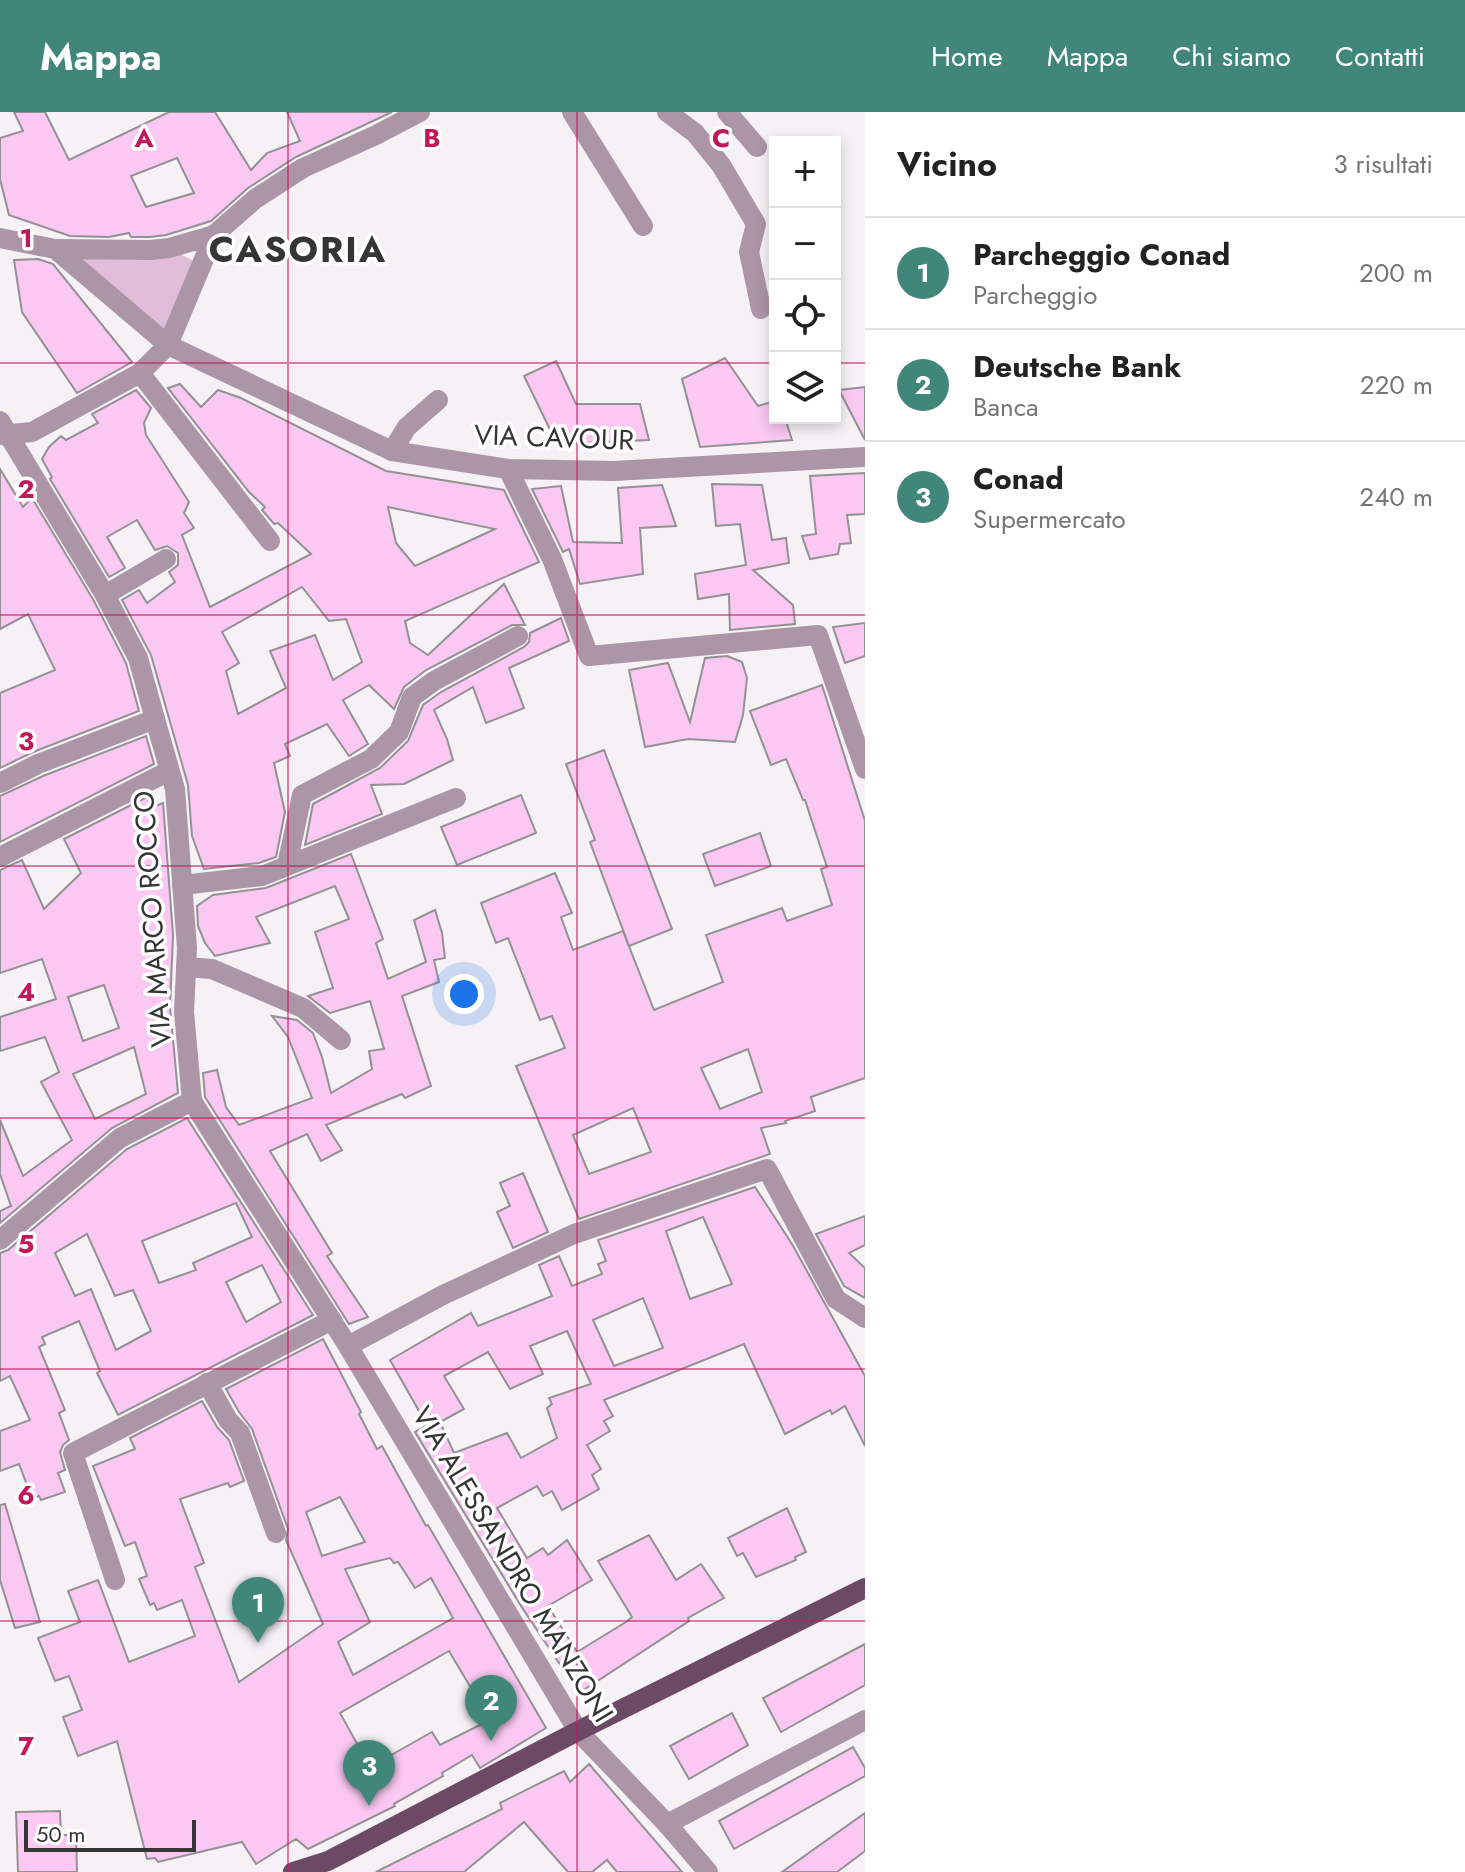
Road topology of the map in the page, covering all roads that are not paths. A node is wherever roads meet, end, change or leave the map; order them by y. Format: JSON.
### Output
{"nodes":[{"id":1,"x":420,"y":112,"type":"edge"},
{"id":2,"x":572,"y":112,"type":"edge"},
{"id":3,"x":667,"y":112,"type":"edge"},
{"id":4,"x":727,"y":112,"type":"edge"},
{"id":5,"x":757,"y":147,"type":"dead end"},
{"id":6,"x":643,"y":226,"type":"dead end"},
{"id":7,"x":214,"y":235,"type":"junction"},
{"id":8,"x":0,"y":238,"type":"edge"},
{"id":9,"x":55,"y":249,"type":"junction"},
{"id":10,"x":761,"y":309,"type":"dead end"},
{"id":11,"x":168,"y":345,"type":"junction"},
{"id":12,"x":140,"y":373,"type":"junction"},
{"id":13,"x":438,"y":400,"type":"dead end"},
{"id":14,"x":3,"y":430,"type":"edge"},
{"id":15,"x":392,"y":451,"type":"junction"},
{"id":16,"x":865,"y":457,"type":"edge"},
{"id":17,"x":508,"y":469,"type":"junction"},
{"id":18,"x":270,"y":541,"type":"dead end"},
{"id":19,"x":166,"y":559,"type":"dead end"},
{"id":20,"x":105,"y":595,"type":"junction"},
{"id":21,"x":518,"y":636,"type":"dead end"},
{"id":22,"x":155,"y":719,"type":"junction"},
{"id":23,"x":865,"y":769,"type":"edge"},
{"id":24,"x":169,"y":771,"type":"junction"},
{"id":25,"x":0,"y":783,"type":"edge"},
{"id":26,"x":456,"y":798,"type":"dead end"},
{"id":27,"x":0,"y":857,"type":"edge"},
{"id":28,"x":287,"y":865,"type":"junction"},
{"id":29,"x":182,"y":885,"type":"junction"},
{"id":30,"x":186,"y":967,"type":"junction"},
{"id":31,"x":341,"y":1040,"type":"dead end"},
{"id":32,"x":192,"y":1101,"type":"junction"},
{"id":33,"x":0,"y":1240,"type":"edge"},
{"id":34,"x":865,"y":1318,"type":"edge"},
{"id":35,"x":332,"y":1320,"type":"junction"},
{"id":36,"x":348,"y":1346,"type":"junction"},
{"id":37,"x":207,"y":1383,"type":"junction"},
{"id":38,"x":276,"y":1533,"type":"dead end"},
{"id":39,"x":115,"y":1580,"type":"dead end"},
{"id":40,"x":865,"y":1588,"type":"edge"},
{"id":41,"x":865,"y":1720,"type":"edge"},
{"id":42,"x":578,"y":1731,"type":"junction"},
{"id":43,"x":667,"y":1824,"type":"junction"},
{"id":44,"x":293,"y":1872,"type":"edge"},
{"id":45,"x":708,"y":1872,"type":"edge"}],
"edges":[{"from":1,"to":7,"type":"street"},
{"from":2,"to":6,"type":"street"},
{"from":3,"to":10,"type":"street"},
{"from":4,"to":5,"type":"street"},
{"from":7,"to":9,"type":"street"},
{"from":7,"to":11,"type":"street"},
{"from":8,"to":9,"type":"street"},
{"from":9,"to":11,"type":"street","name":"VIA CAVOUR"},
{"from":11,"to":12,"type":"street"},
{"from":11,"to":15,"type":"street","name":"VIA CAVOUR"},
{"from":12,"to":14,"type":"street"},
{"from":12,"to":18,"type":"street"},
{"from":13,"to":15,"type":"street"},
{"from":14,"to":20,"type":"street","name":"VIA MARCO ROCCO"},
{"from":15,"to":17,"type":"street","name":"VIA CAVOUR"},
{"from":16,"to":17,"type":"street","name":"VIA CAVOUR"},
{"from":17,"to":23,"type":"street"},
{"from":19,"to":20,"type":"street"},
{"from":20,"to":22,"type":"street","name":"VIA MARCO ROCCO"},
{"from":21,"to":28,"type":"street"},
{"from":22,"to":24,"type":"street","name":"VIA MARCO ROCCO"},
{"from":22,"to":25,"type":"street"},
{"from":24,"to":27,"type":"street"},
{"from":24,"to":29,"type":"street","name":"VIA MARCO ROCCO"},
{"from":26,"to":28,"type":"street"},
{"from":28,"to":29,"type":"street"},
{"from":29,"to":30,"type":"street","name":"VIA MARCO ROCCO"},
{"from":30,"to":31,"type":"street"},
{"from":30,"to":32,"type":"street","name":"VIA MARCO ROCCO"},
{"from":32,"to":33,"type":"street"},
{"from":32,"to":35,"type":"street","name":"VIA MARCO ROCCO"},
{"from":34,"to":36,"type":"street"},
{"from":35,"to":36,"type":"street","name":"VIA MARCO ROCCO"},
{"from":35,"to":37,"type":"street"},
{"from":36,"to":42,"type":"street","name":"VIA ALESSANDRO MANZONI"},
{"from":37,"to":38,"type":"street"},
{"from":37,"to":39,"type":"street"},
{"from":40,"to":42,"type":"main road"},
{"from":41,"to":43,"type":"street"},
{"from":42,"to":43,"type":"street","name":"VIA ALESSANDRO MANZONI"},
{"from":42,"to":44,"type":"main road"},
{"from":43,"to":45,"type":"street","name":"VIA ALESSANDRO MANZONI"}]}
